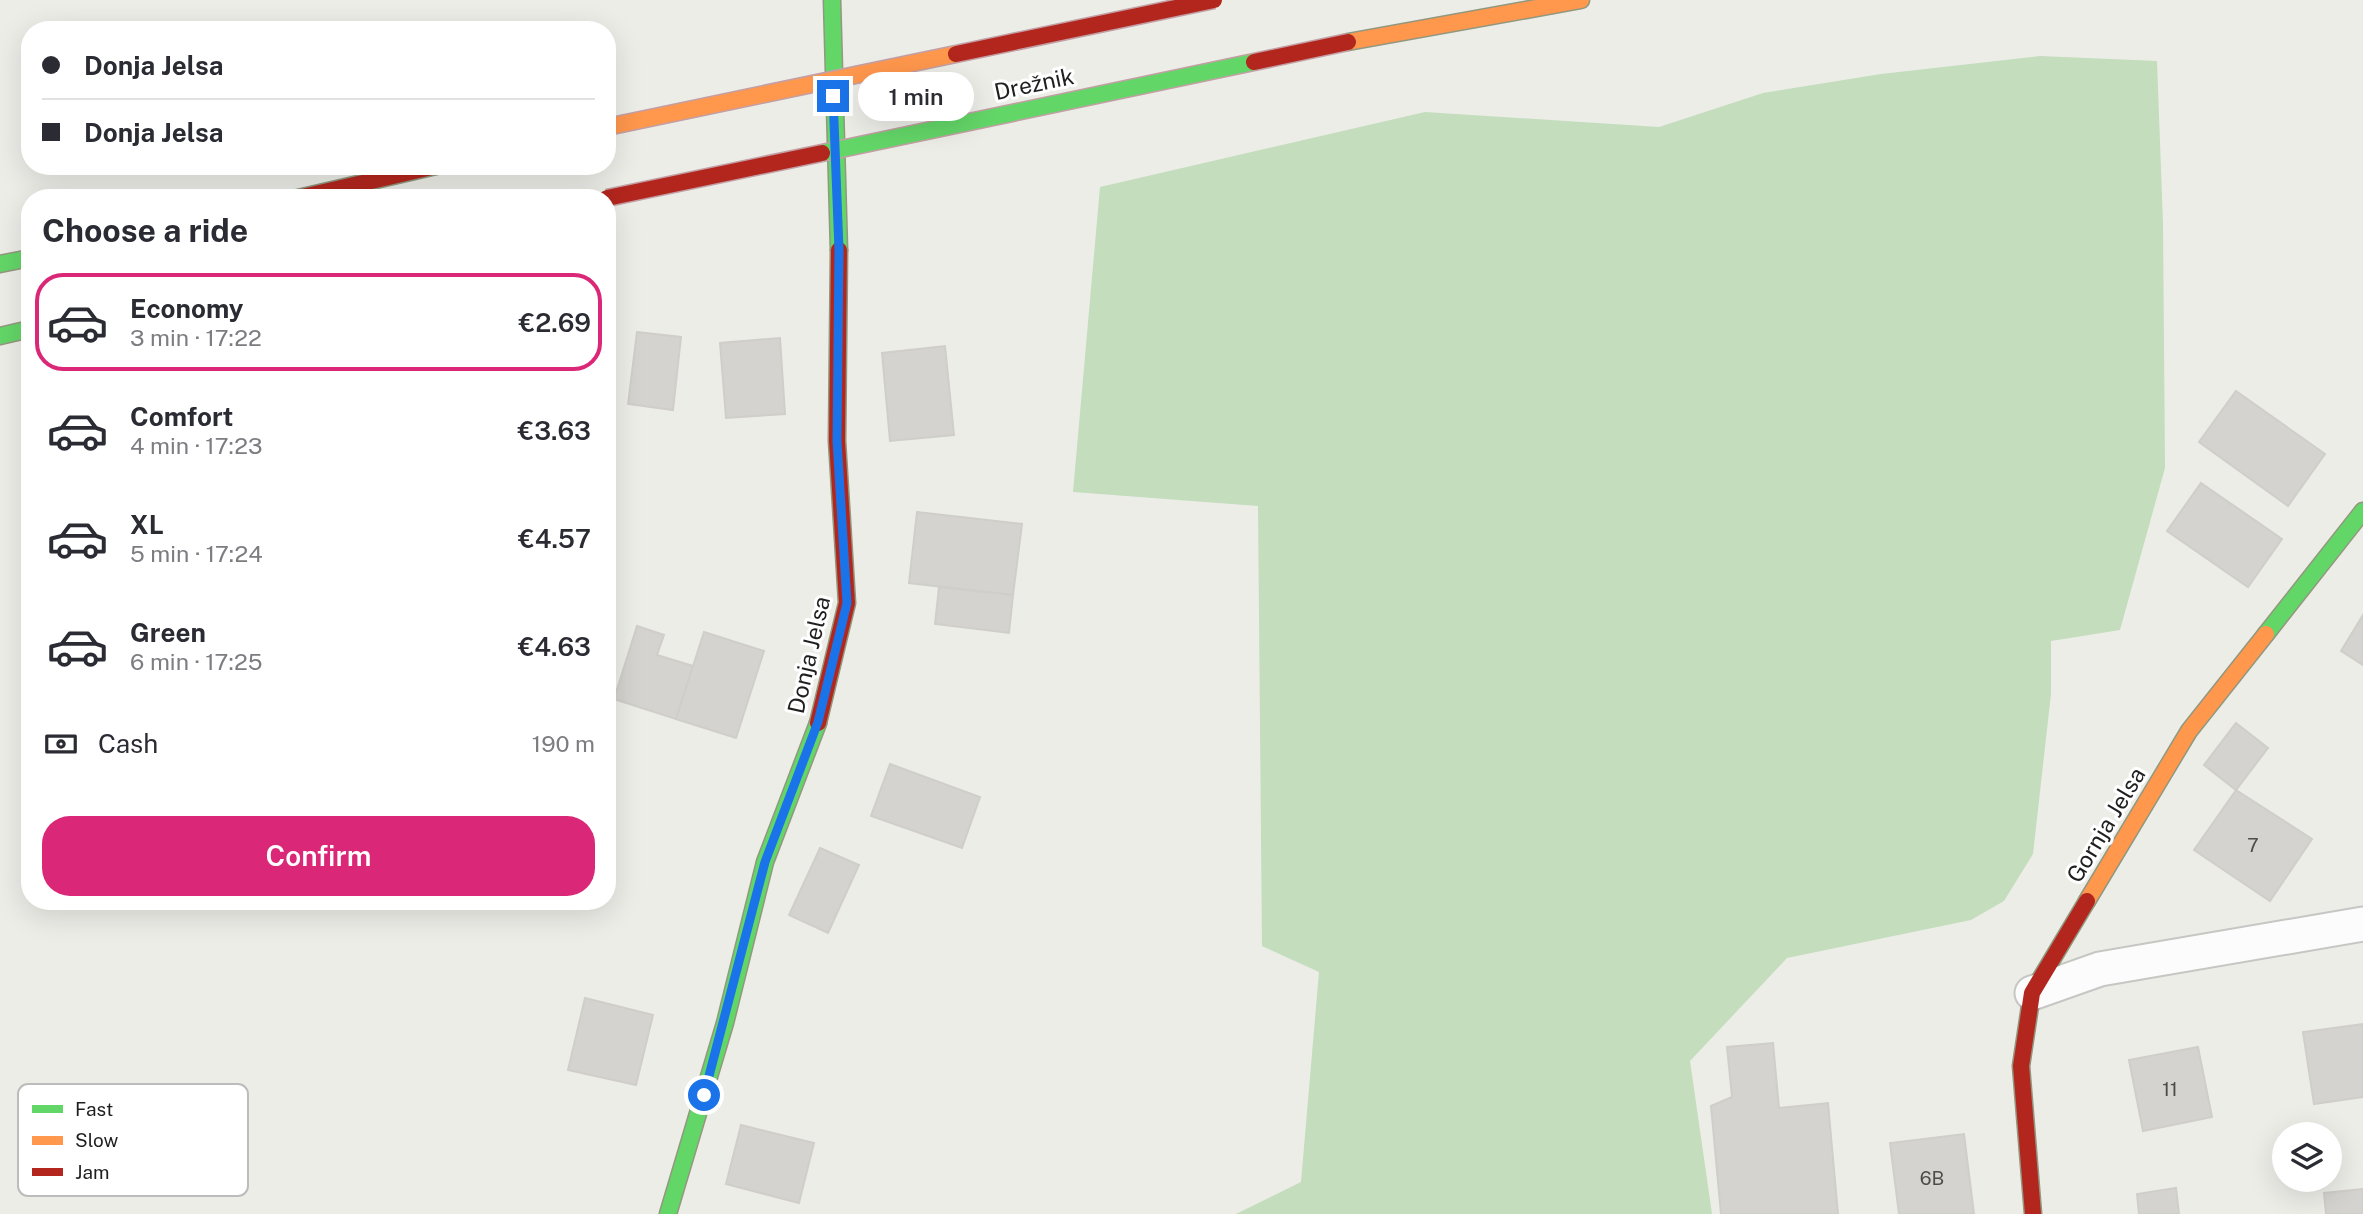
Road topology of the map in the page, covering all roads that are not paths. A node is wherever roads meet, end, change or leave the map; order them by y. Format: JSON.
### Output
{"nodes":[{"id":1,"x":832,"y":0,"type":"edge"},
{"id":2,"x":1214,"y":0,"type":"edge"},
{"id":3,"x":1581,"y":0,"type":"edge"},
{"id":4,"x":616,"y":125,"type":"edge"},
{"id":5,"x":397,"y":175,"type":"edge"},
{"id":6,"x":337,"y":189,"type":"edge"},
{"id":7,"x":616,"y":196,"type":"edge"},
{"id":8,"x":21,"y":260,"type":"edge"},
{"id":9,"x":0,"y":264,"type":"edge"},
{"id":10,"x":21,"y":331,"type":"edge"},
{"id":11,"x":0,"y":336,"type":"edge"},
{"id":12,"x":2363,"y":511,"type":"edge"},
{"id":13,"x":2363,"y":924,"type":"edge"},
{"id":14,"x":2032,"y":993,"type":"junction"},
{"id":15,"x":668,"y":1214,"type":"edge"},
{"id":16,"x":2033,"y":1214,"type":"edge"}],
"edges":[{"from":1,"to":15,"type":"main road","name":"Donja Jelsa"},
{"from":2,"to":4,"type":"main road","name":"Drežnik","bridge":true},
{"from":3,"to":7,"type":"main road","name":"Drežnik","bridge":true},
{"from":5,"to":6,"type":"main road"},
{"from":8,"to":9,"type":"main road"},
{"from":10,"to":11,"type":"main road"},
{"from":12,"to":14,"type":"main road","name":"Gornja Jelsa"},
{"from":13,"to":14,"type":"street"},
{"from":14,"to":16,"type":"main road","name":"Gornja Jelsa"}]}
